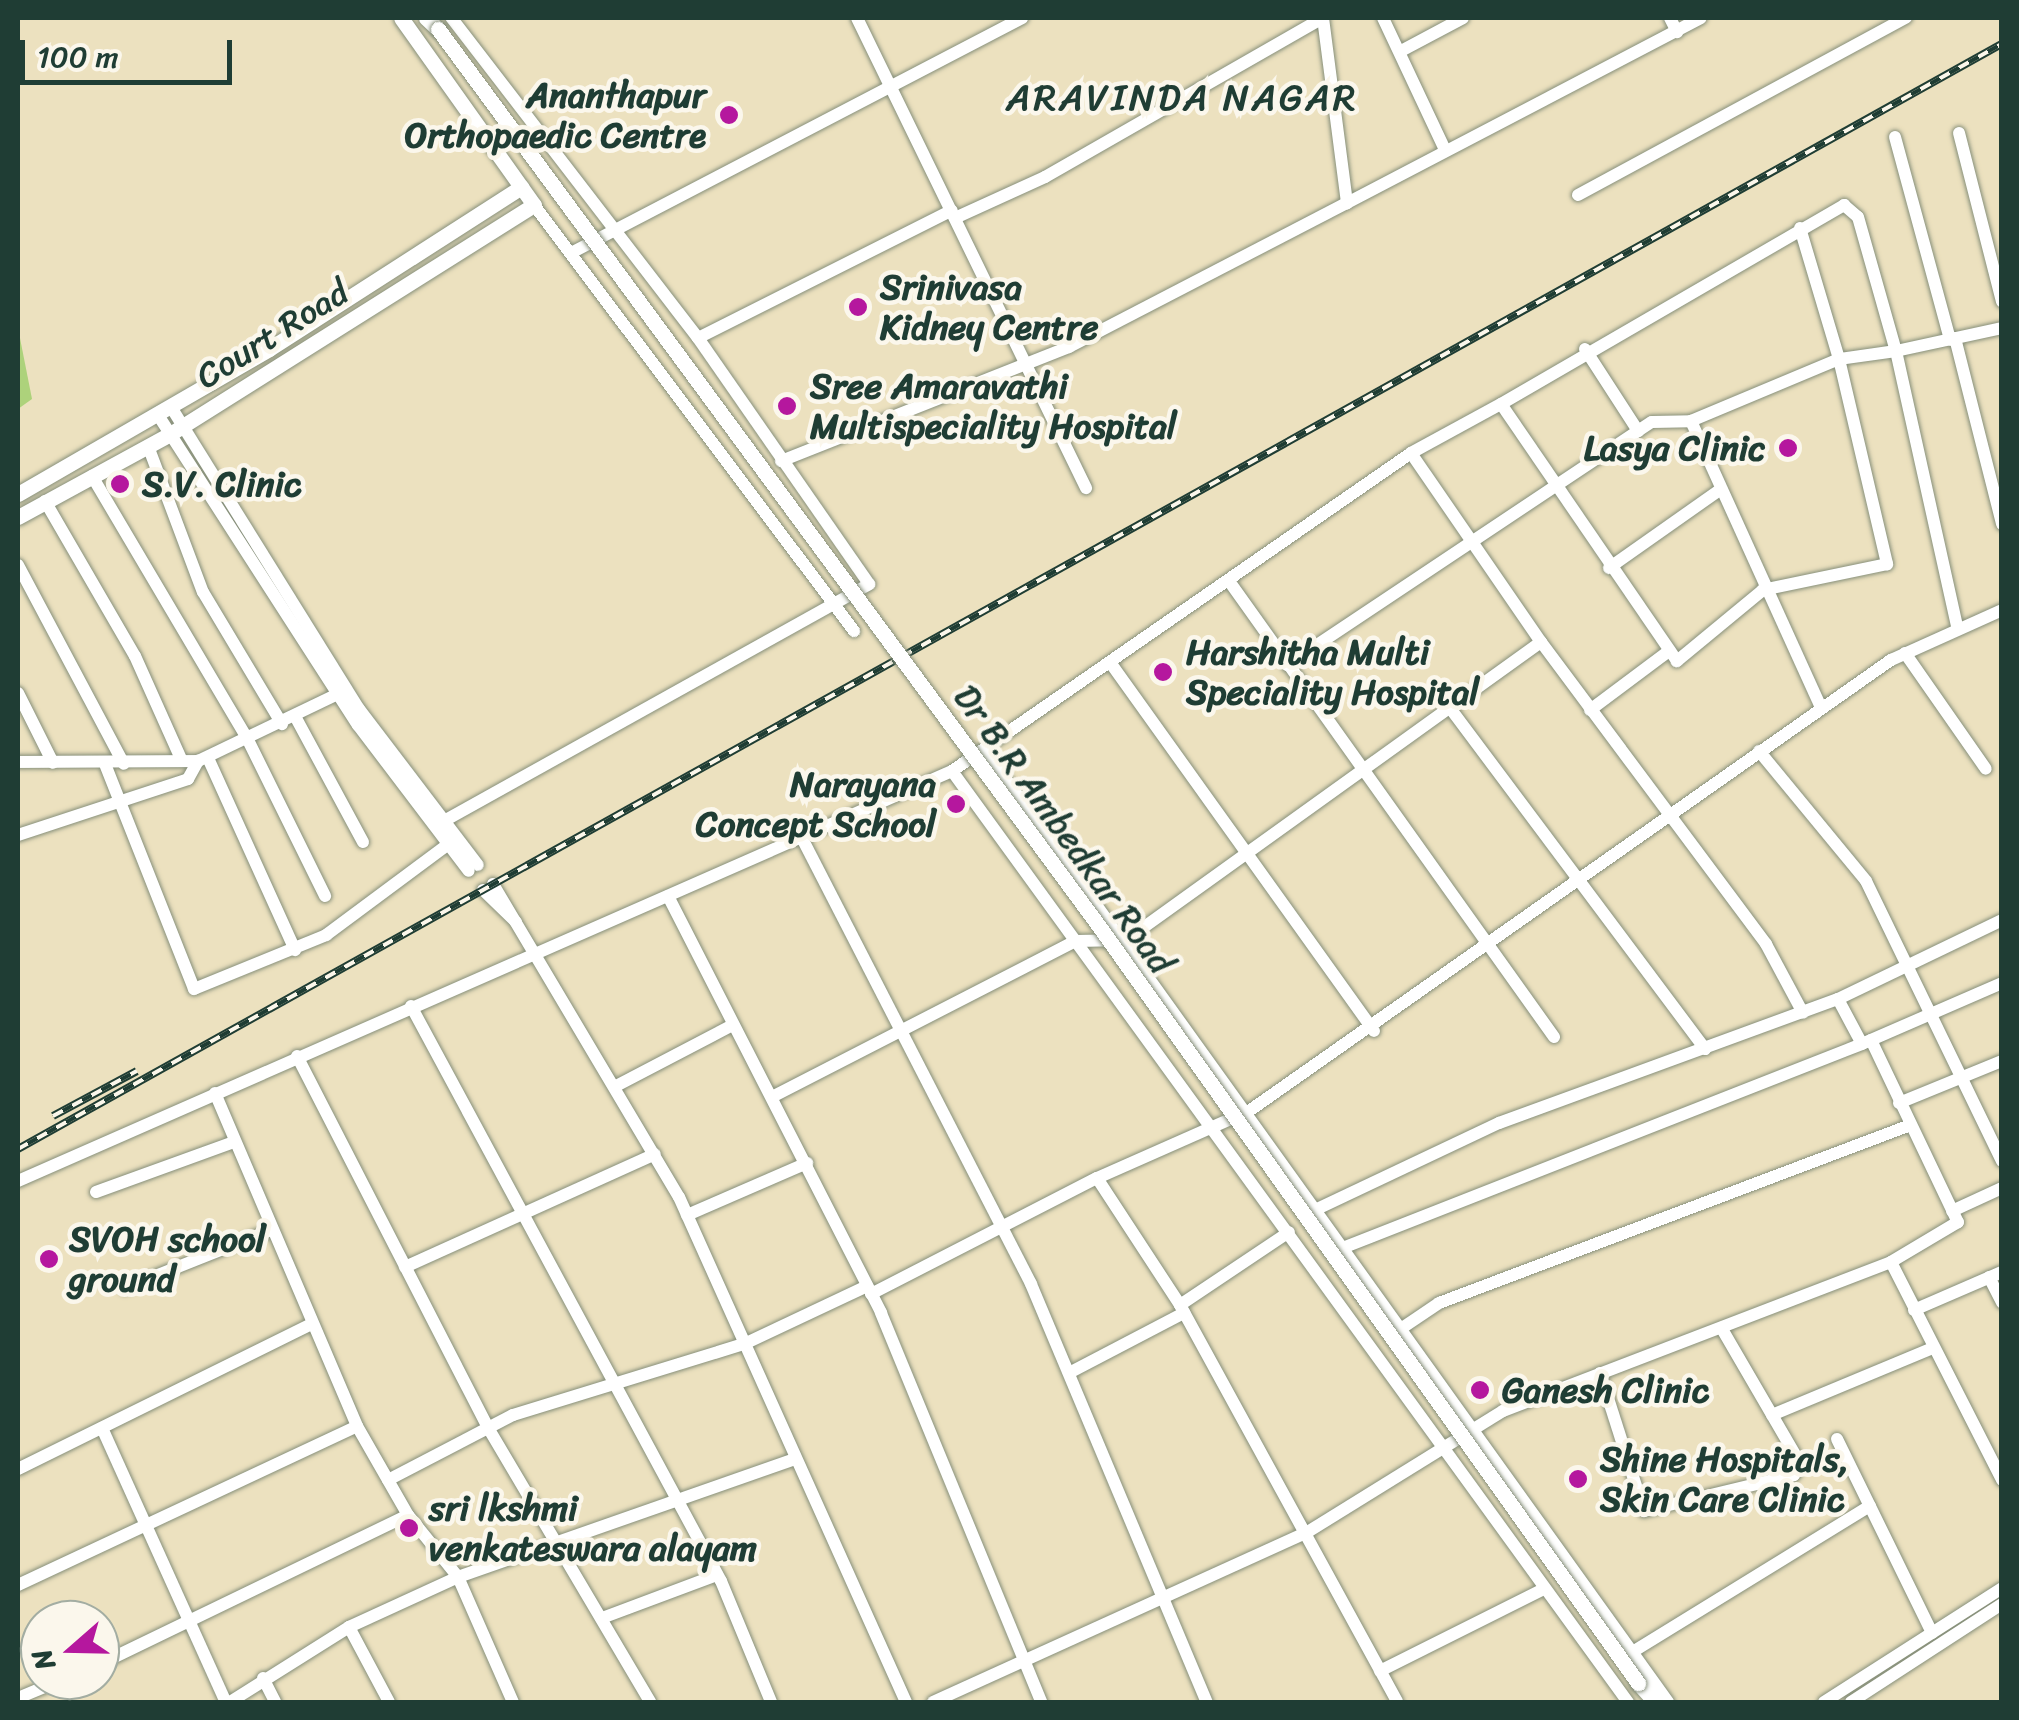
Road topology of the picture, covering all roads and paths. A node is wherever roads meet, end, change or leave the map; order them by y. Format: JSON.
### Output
{"nodes":[{"id":1,"x":401,"y":18,"type":"edge"},
{"id":2,"x":452,"y":18,"type":"edge"},
{"id":3,"x":857,"y":18,"type":"edge"},
{"id":4,"x":1022,"y":18,"type":"edge"},
{"id":5,"x":1323,"y":18,"type":"edge"},
{"id":6,"x":1383,"y":18,"type":"edge"},
{"id":7,"x":1463,"y":18,"type":"edge"},
{"id":8,"x":1670,"y":18,"type":"edge"},
{"id":9,"x":1702,"y":18,"type":"edge"},
{"id":10,"x":1906,"y":18,"type":"edge"},
{"id":11,"x":430,"y":21,"type":"edge"},
{"id":12,"x":1677,"y":32,"type":"junction"},
{"id":13,"x":1401,"y":51,"type":"junction"},
{"id":14,"x":892,"y":87,"type":"junction"},
{"id":15,"x":1959,"y":133,"type":"dead end"},
{"id":16,"x":1895,"y":137,"type":"dead end"},
{"id":17,"x":1445,"y":150,"type":"junction"},
{"id":18,"x":521,"y":187,"type":"junction"},
{"id":19,"x":1578,"y":195,"type":"dead end"},
{"id":20,"x":1347,"y":203,"type":"junction"},
{"id":21,"x":534,"y":205,"type":"junction"},
{"id":22,"x":954,"y":214,"type":"junction"},
{"id":23,"x":613,"y":224,"type":"junction"},
{"id":24,"x":1800,"y":228,"type":"junction"},
{"id":25,"x":571,"y":254,"type":"junction"},
{"id":26,"x":2002,"y":302,"type":"edge"},
{"id":27,"x":2002,"y":328,"type":"edge"},
{"id":28,"x":698,"y":338,"type":"junction"},
{"id":29,"x":1952,"y":339,"type":"junction"},
{"id":30,"x":1584,"y":349,"type":"junction"},
{"id":31,"x":1896,"y":352,"type":"junction"},
{"id":32,"x":1839,"y":359,"type":"junction"},
{"id":33,"x":1026,"y":364,"type":"junction"},
{"id":34,"x":1501,"y":404,"type":"junction"},
{"id":35,"x":164,"y":411,"type":"junction"},
{"id":36,"x":1692,"y":421,"type":"junction"},
{"id":37,"x":176,"y":430,"type":"junction"},
{"id":38,"x":1638,"y":430,"type":"junction"},
{"id":39,"x":148,"y":446,"type":"junction"},
{"id":40,"x":1412,"y":453,"type":"junction"},
{"id":41,"x":780,"y":460,"type":"junction"},
{"id":42,"x":92,"y":476,"type":"junction"},
{"id":43,"x":1552,"y":485,"type":"junction"},
{"id":44,"x":1086,"y":488,"type":"dead end"},
{"id":45,"x":1721,"y":489,"type":"junction"},
{"id":46,"x":18,"y":494,"type":"edge"},
{"id":47,"x":45,"y":501,"type":"junction"},
{"id":48,"x":18,"y":517,"type":"edge"},
{"id":49,"x":2002,"y":524,"type":"edge"},
{"id":50,"x":1470,"y":539,"type":"junction"},
{"id":51,"x":18,"y":565,"type":"edge"},
{"id":52,"x":1608,"y":568,"type":"junction"},
{"id":53,"x":1229,"y":581,"type":"junction"},
{"id":54,"x":1764,"y":590,"type":"junction"},
{"id":55,"x":836,"y":606,"type":"junction"},
{"id":56,"x":2002,"y":610,"type":"edge"},
{"id":57,"x":1957,"y":626,"type":"junction"},
{"id":58,"x":854,"y":631,"type":"dead end"},
{"id":59,"x":1541,"y":642,"type":"junction"},
{"id":60,"x":1669,"y":651,"type":"junction"},
{"id":61,"x":1905,"y":653,"type":"junction"},
{"id":62,"x":1112,"y":665,"type":"junction"},
{"id":63,"x":1288,"y":665,"type":"junction"},
{"id":64,"x":343,"y":692,"type":"junction"},
{"id":65,"x":18,"y":693,"type":"edge"},
{"id":66,"x":1450,"y":708,"type":"junction"},
{"id":67,"x":1821,"y":708,"type":"junction"},
{"id":68,"x":1590,"y":710,"type":"junction"},
{"id":69,"x":289,"y":721,"type":"junction"},
{"id":70,"x":248,"y":740,"type":"junction"},
{"id":71,"x":985,"y":750,"type":"junction"},
{"id":72,"x":1759,"y":751,"type":"junction"},
{"id":73,"x":203,"y":760,"type":"junction"},
{"id":74,"x":182,"y":761,"type":"junction"},
{"id":75,"x":18,"y":762,"type":"edge"},
{"id":76,"x":53,"y":763,"type":"junction"},
{"id":77,"x":105,"y":764,"type":"junction"},
{"id":78,"x":124,"y":764,"type":"junction"},
{"id":79,"x":1986,"y":769,"type":"dead end"},
{"id":80,"x":952,"y":771,"type":"junction"},
{"id":81,"x":1363,"y":772,"type":"junction"},
{"id":82,"x":120,"y":801,"type":"junction"},
{"id":83,"x":1669,"y":820,"type":"junction"},
{"id":84,"x":442,"y":822,"type":"junction"},
{"id":85,"x":18,"y":834,"type":"edge"},
{"id":86,"x":803,"y":840,"type":"junction"},
{"id":87,"x":363,"y":842,"type":"dead end"},
{"id":88,"x":447,"y":844,"type":"junction"},
{"id":89,"x":1250,"y":856,"type":"junction"},
{"id":90,"x":1580,"y":884,"type":"junction"},
{"id":91,"x":488,"y":887,"type":"dead end"},
{"id":92,"x":325,"y":896,"type":"dead end"},
{"id":93,"x":668,"y":896,"type":"junction"},
{"id":94,"x":2002,"y":920,"type":"edge"},
{"id":95,"x":1126,"y":940,"type":"junction"},
{"id":96,"x":1076,"y":941,"type":"junction"},
{"id":97,"x":1493,"y":944,"type":"junction"},
{"id":98,"x":295,"y":950,"type":"junction"},
{"id":99,"x":537,"y":953,"type":"junction"},
{"id":100,"x":1910,"y":960,"type":"junction"},
{"id":101,"x":2002,"y":983,"type":"edge"},
{"id":102,"x":1838,"y":999,"type":"junction"},
{"id":103,"x":411,"y":1006,"type":"junction"},
{"id":104,"x":1802,"y":1013,"type":"junction"},
{"id":105,"x":1932,"y":1017,"type":"junction"},
{"id":106,"x":731,"y":1026,"type":"junction"},
{"id":107,"x":1374,"y":1032,"type":"junction"},
{"id":108,"x":907,"y":1033,"type":"junction"},
{"id":109,"x":1554,"y":1037,"type":"dead end"},
{"id":110,"x":1866,"y":1042,"type":"junction"},
{"id":111,"x":1705,"y":1049,"type":"junction"},
{"id":112,"x":296,"y":1056,"type":"junction"},
{"id":113,"x":2002,"y":1061,"type":"edge"},
{"id":114,"x":1962,"y":1079,"type":"junction"},
{"id":115,"x":616,"y":1086,"type":"junction"},
{"id":116,"x":215,"y":1092,"type":"junction"},
{"id":117,"x":772,"y":1097,"type":"junction"},
{"id":118,"x":1899,"y":1104,"type":"junction"},
{"id":119,"x":1249,"y":1111,"type":"junction"},
{"id":120,"x":1212,"y":1126,"type":"junction"},
{"id":121,"x":1908,"y":1126,"type":"junction"},
{"id":122,"x":234,"y":1142,"type":"junction"},
{"id":123,"x":655,"y":1154,"type":"junction"},
{"id":124,"x":2002,"y":1161,"type":"edge"},
{"id":125,"x":807,"y":1163,"type":"junction"},
{"id":126,"x":1096,"y":1178,"type":"junction"},
{"id":127,"x":18,"y":1182,"type":"edge"},
{"id":128,"x":2002,"y":1188,"type":"edge"},
{"id":129,"x":96,"y":1192,"type":"dead end"},
{"id":130,"x":1319,"y":1208,"type":"junction"},
{"id":131,"x":1952,"y":1211,"type":"junction"},
{"id":132,"x":520,"y":1213,"type":"junction"},
{"id":133,"x":686,"y":1214,"type":"junction"},
{"id":134,"x":271,"y":1230,"type":"junction"},
{"id":135,"x":1006,"y":1231,"type":"junction"},
{"id":136,"x":1290,"y":1232,"type":"junction"},
{"id":137,"x":1345,"y":1247,"type":"junction"},
{"id":138,"x":1891,"y":1262,"type":"junction"},
{"id":139,"x":405,"y":1267,"type":"junction"},
{"id":140,"x":1995,"y":1274,"type":"edge"},
{"id":141,"x":126,"y":1288,"type":"dead end"},
{"id":142,"x":869,"y":1290,"type":"junction"},
{"id":143,"x":2002,"y":1303,"type":"edge"},
{"id":144,"x":1182,"y":1309,"type":"junction"},
{"id":145,"x":1914,"y":1310,"type":"junction"},
{"id":146,"x":310,"y":1325,"type":"junction"},
{"id":147,"x":1402,"y":1328,"type":"junction"},
{"id":148,"x":1722,"y":1329,"type":"junction"},
{"id":149,"x":744,"y":1344,"type":"junction"},
{"id":150,"x":1933,"y":1348,"type":"junction"},
{"id":151,"x":1069,"y":1373,"type":"junction"},
{"id":152,"x":1600,"y":1373,"type":"junction"},
{"id":153,"x":612,"y":1383,"type":"junction"},
{"id":154,"x":1772,"y":1416,"type":"junction"},
{"id":155,"x":358,"y":1426,"type":"junction"},
{"id":156,"x":487,"y":1427,"type":"junction"},
{"id":157,"x":102,"y":1428,"type":"junction"},
{"id":158,"x":1474,"y":1428,"type":"junction"},
{"id":159,"x":1837,"y":1439,"type":"dead end"},
{"id":160,"x":1440,"y":1450,"type":"junction"},
{"id":161,"x":795,"y":1459,"type":"junction"},
{"id":162,"x":18,"y":1469,"type":"edge"},
{"id":163,"x":388,"y":1480,"type":"junction"},
{"id":164,"x":2002,"y":1480,"type":"edge"},
{"id":165,"x":677,"y":1502,"type":"junction"},
{"id":166,"x":1870,"y":1506,"type":"junction"},
{"id":167,"x":408,"y":1516,"type":"junction"},
{"id":168,"x":148,"y":1526,"type":"junction"},
{"id":169,"x":1306,"y":1533,"type":"junction"},
{"id":170,"x":558,"y":1544,"type":"junction"},
{"id":171,"x":717,"y":1575,"type":"junction"},
{"id":172,"x":458,"y":1578,"type":"junction"},
{"id":173,"x":18,"y":1584,"type":"edge"},
{"id":174,"x":2002,"y":1588,"type":"edge"},
{"id":175,"x":1544,"y":1589,"type":"junction"},
{"id":176,"x":1164,"y":1604,"type":"junction"},
{"id":177,"x":2002,"y":1604,"type":"edge"},
{"id":178,"x":602,"y":1618,"type":"junction"},
{"id":179,"x":190,"y":1624,"type":"junction"},
{"id":180,"x":349,"y":1627,"type":"junction"},
{"id":181,"x":1932,"y":1633,"type":"junction"},
{"id":182,"x":1634,"y":1651,"type":"junction"},
{"id":183,"x":120,"y":1655,"type":"edge"},
{"id":184,"x":1026,"y":1664,"type":"junction"},
{"id":185,"x":1380,"y":1671,"type":"junction"},
{"id":186,"x":263,"y":1678,"type":"junction"},
{"id":187,"x":228,"y":1702,"type":"edge"},
{"id":188,"x":275,"y":1702,"type":"edge"},
{"id":189,"x":389,"y":1702,"type":"edge"},
{"id":190,"x":513,"y":1702,"type":"edge"},
{"id":191,"x":650,"y":1702,"type":"edge"},
{"id":192,"x":771,"y":1702,"type":"edge"},
{"id":193,"x":906,"y":1702,"type":"edge"},
{"id":194,"x":932,"y":1702,"type":"edge"},
{"id":195,"x":1041,"y":1702,"type":"edge"},
{"id":196,"x":1207,"y":1702,"type":"edge"},
{"id":197,"x":1397,"y":1702,"type":"edge"},
{"id":198,"x":1628,"y":1702,"type":"edge"},
{"id":199,"x":1652,"y":1702,"type":"edge"},
{"id":200,"x":1668,"y":1702,"type":"edge"},
{"id":201,"x":1824,"y":1702,"type":"edge"},
{"id":202,"x":1851,"y":1702,"type":"edge"}],
"edges":[{"from":1,"to":18,"type":"street"},
{"from":2,"to":23,"type":"street"},
{"from":3,"to":14,"type":"street"},
{"from":4,"to":14,"type":"street"},
{"from":5,"to":20,"type":"street"},
{"from":5,"to":22,"type":"street"},
{"from":6,"to":13,"type":"street"},
{"from":7,"to":13,"type":"street"},
{"from":8,"to":12,"type":"street"},
{"from":9,"to":12,"type":"street"},
{"from":10,"to":19,"type":"street"},
{"from":11,"to":199,"type":"street","name":"Dr B.R Ambedkar Road","bridge":true},
{"from":12,"to":17,"type":"street"},
{"from":13,"to":17,"type":"street"},
{"from":14,"to":22,"type":"street"},
{"from":14,"to":23,"type":"street"},
{"from":15,"to":26,"type":"street"},
{"from":16,"to":29,"type":"street"},
{"from":17,"to":20,"type":"street"},
{"from":18,"to":21,"type":"street"},
{"from":18,"to":35,"type":"street","name":"Court Road"},
{"from":20,"to":33,"type":"street"},
{"from":21,"to":25,"type":"street"},
{"from":21,"to":37,"type":"street","name":"Court Road"},
{"from":22,"to":28,"type":"street"},
{"from":22,"to":33,"type":"street"},
{"from":23,"to":25,"type":"street"},
{"from":23,"to":28,"type":"street"},
{"from":24,"to":30,"type":"street"},
{"from":24,"to":31,"type":"street"},
{"from":24,"to":32,"type":"street"},
{"from":25,"to":55,"type":"street"},
{"from":27,"to":29,"type":"street"},
{"from":28,"to":41,"type":"street"},
{"from":29,"to":31,"type":"street"},
{"from":29,"to":49,"type":"street"},
{"from":30,"to":34,"type":"street"},
{"from":30,"to":38,"type":"street"},
{"from":31,"to":32,"type":"street"},
{"from":31,"to":57,"type":"street"},
{"from":32,"to":36,"type":"street"},
{"from":32,"to":54,"type":"street"},
{"from":33,"to":41,"type":"street"},
{"from":33,"to":44,"type":"street"},
{"from":34,"to":40,"type":"street"},
{"from":34,"to":43,"type":"street"},
{"from":35,"to":37,"type":"street"},
{"from":35,"to":46,"type":"street","name":"Court Road"},
{"from":36,"to":38,"type":"street"},
{"from":36,"to":45,"type":"street"},
{"from":37,"to":39,"type":"street","name":"Court Road"},
{"from":37,"to":64,"type":"street"},
{"from":38,"to":43,"type":"street"},
{"from":39,"to":42,"type":"street","name":"Court Road"},
{"from":39,"to":69,"type":"street"},
{"from":40,"to":50,"type":"street"},
{"from":40,"to":53,"type":"street"},
{"from":41,"to":55,"type":"street"},
{"from":42,"to":47,"type":"street","name":"Court Road"},
{"from":42,"to":70,"type":"street"},
{"from":43,"to":50,"type":"street"},
{"from":43,"to":52,"type":"street"},
{"from":45,"to":52,"type":"street"},
{"from":45,"to":54,"type":"street"},
{"from":47,"to":48,"type":"street","name":"Court Road"},
{"from":47,"to":74,"type":"street"},
{"from":50,"to":59,"type":"street"},
{"from":50,"to":63,"type":"street"},
{"from":51,"to":78,"type":"street"},
{"from":52,"to":60,"type":"street"},
{"from":53,"to":62,"type":"street"},
{"from":53,"to":63,"type":"street"},
{"from":54,"to":60,"type":"street"},
{"from":54,"to":67,"type":"street"},
{"from":55,"to":58,"type":"street"},
{"from":55,"to":84,"type":"street"},
{"from":56,"to":57,"type":"street"},
{"from":57,"to":61,"type":"street"},
{"from":59,"to":66,"type":"street"},
{"from":59,"to":68,"type":"street"},
{"from":60,"to":68,"type":"street"},
{"from":61,"to":67,"type":"street"},
{"from":61,"to":79,"type":"street"},
{"from":62,"to":71,"type":"street"},
{"from":62,"to":89,"type":"street"},
{"from":63,"to":81,"type":"street"},
{"from":64,"to":69,"type":"street"},
{"from":64,"to":84,"type":"street"},
{"from":64,"to":88,"type":"street"},
{"from":65,"to":76,"type":"street"},
{"from":66,"to":81,"type":"street"},
{"from":66,"to":90,"type":"street"},
{"from":67,"to":72,"type":"street"},
{"from":68,"to":83,"type":"street"},
{"from":69,"to":70,"type":"street"},
{"from":69,"to":87,"type":"street"},
{"from":70,"to":73,"type":"street"},
{"from":70,"to":92,"type":"street"},
{"from":71,"to":80,"type":"street"},
{"from":71,"to":95,"type":"street"},
{"from":72,"to":83,"type":"street"},
{"from":72,"to":100,"type":"street"},
{"from":73,"to":74,"type":"street"},
{"from":73,"to":82,"type":"street"},
{"from":73,"to":98,"type":"street"},
{"from":74,"to":78,"type":"street"},
{"from":75,"to":76,"type":"street"},
{"from":76,"to":77,"type":"street"},
{"from":77,"to":78,"type":"street"},
{"from":77,"to":82,"type":"street"},
{"from":80,"to":86,"type":"street"},
{"from":80,"to":96,"type":"street"},
{"from":81,"to":89,"type":"street"},
{"from":81,"to":97,"type":"street"},
{"from":82,"to":85,"type":"street"},
{"from":82,"to":98,"type":"street"},
{"from":83,"to":90,"type":"street"},
{"from":83,"to":104,"type":"street"},
{"from":84,"to":88,"type":"street"},
{"from":86,"to":93,"type":"street"},
{"from":86,"to":108,"type":"street"},
{"from":88,"to":98,"type":"street"},
{"from":89,"to":95,"type":"street"},
{"from":89,"to":107,"type":"street"},
{"from":90,"to":97,"type":"street"},
{"from":90,"to":111,"type":"street"},
{"from":91,"to":99,"type":"street"},
{"from":93,"to":99,"type":"street"},
{"from":93,"to":106,"type":"street"},
{"from":94,"to":100,"type":"street"},
{"from":95,"to":96,"type":"street"},
{"from":95,"to":119,"type":"street"},
{"from":96,"to":108,"type":"street"},
{"from":96,"to":120,"type":"street"},
{"from":97,"to":107,"type":"street"},
{"from":97,"to":109,"type":"street"},
{"from":99,"to":103,"type":"street"},
{"from":99,"to":115,"type":"street"},
{"from":100,"to":102,"type":"street"},
{"from":100,"to":105,"type":"street"},
{"from":101,"to":105,"type":"street"},
{"from":102,"to":104,"type":"street"},
{"from":102,"to":110,"type":"street"},
{"from":103,"to":112,"type":"street"},
{"from":103,"to":132,"type":"street"},
{"from":104,"to":111,"type":"street"},
{"from":105,"to":110,"type":"street"},
{"from":105,"to":114,"type":"street"},
{"from":106,"to":115,"type":"street"},
{"from":106,"to":117,"type":"street"},
{"from":107,"to":119,"type":"street"},
{"from":108,"to":117,"type":"street"},
{"from":108,"to":135,"type":"street"},
{"from":110,"to":118,"type":"street"},
{"from":110,"to":137,"type":"street"},
{"from":111,"to":130,"type":"street"},
{"from":112,"to":116,"type":"street"},
{"from":112,"to":139,"type":"street"},
{"from":113,"to":114,"type":"street"},
{"from":114,"to":118,"type":"street"},
{"from":114,"to":124,"type":"street"},
{"from":115,"to":123,"type":"street"},
{"from":116,"to":122,"type":"street"},
{"from":116,"to":127,"type":"street"},
{"from":117,"to":125,"type":"street"},
{"from":118,"to":121,"type":"street"},
{"from":119,"to":120,"type":"street"},
{"from":119,"to":130,"type":"street"},
{"from":120,"to":126,"type":"street"},
{"from":120,"to":136,"type":"street"},
{"from":121,"to":131,"type":"street"},
{"from":121,"to":147,"type":"street"},
{"from":122,"to":129,"type":"street"},
{"from":122,"to":134,"type":"street"},
{"from":123,"to":132,"type":"street"},
{"from":123,"to":133,"type":"street"},
{"from":125,"to":133,"type":"street"},
{"from":125,"to":142,"type":"street"},
{"from":126,"to":135,"type":"street"},
{"from":126,"to":144,"type":"street"},
{"from":128,"to":131,"type":"street"},
{"from":130,"to":137,"type":"street"},
{"from":131,"to":138,"type":"street"},
{"from":132,"to":139,"type":"street"},
{"from":132,"to":153,"type":"street"},
{"from":133,"to":149,"type":"street"},
{"from":134,"to":141,"type":"street"},
{"from":134,"to":146,"type":"street"},
{"from":135,"to":142,"type":"street"},
{"from":135,"to":151,"type":"street"},
{"from":136,"to":144,"type":"street"},
{"from":136,"to":160,"type":"street"},
{"from":137,"to":147,"type":"street"},
{"from":138,"to":145,"type":"street"},
{"from":138,"to":148,"type":"street"},
{"from":139,"to":156,"type":"street"},
{"from":140,"to":143,"type":"street"},
{"from":140,"to":145,"type":"street"},
{"from":142,"to":149,"type":"street"},
{"from":142,"to":184,"type":"street"},
{"from":144,"to":151,"type":"street"},
{"from":144,"to":169,"type":"street"},
{"from":145,"to":150,"type":"street"},
{"from":146,"to":155,"type":"street"},
{"from":146,"to":157,"type":"street"},
{"from":147,"to":158,"type":"street"},
{"from":148,"to":152,"type":"street"},
{"from":148,"to":154,"type":"street"},
{"from":149,"to":153,"type":"street"},
{"from":149,"to":161,"type":"street"},
{"from":150,"to":154,"type":"street"},
{"from":150,"to":164,"type":"street"},
{"from":151,"to":176,"type":"street"},
{"from":152,"to":154,"type":"street"},
{"from":152,"to":158,"type":"street"},
{"from":153,"to":156,"type":"street"},
{"from":153,"to":165,"type":"street"},
{"from":155,"to":163,"type":"street"},
{"from":155,"to":168,"type":"street"},
{"from":156,"to":163,"type":"street"},
{"from":156,"to":170,"type":"street"},
{"from":157,"to":162,"type":"street"},
{"from":157,"to":168,"type":"street"},
{"from":158,"to":160,"type":"street"},
{"from":158,"to":182,"type":"street"},
{"from":159,"to":166,"type":"street"},
{"from":160,"to":169,"type":"street"},
{"from":160,"to":175,"type":"street"},
{"from":161,"to":165,"type":"street"},
{"from":161,"to":193,"type":"street"},
{"from":163,"to":167,"type":"street"},
{"from":165,"to":170,"type":"street"},
{"from":165,"to":171,"type":"street"},
{"from":166,"to":181,"type":"street"},
{"from":166,"to":182,"type":"street"},
{"from":167,"to":172,"type":"street"},
{"from":167,"to":179,"type":"street"},
{"from":168,"to":173,"type":"street"},
{"from":168,"to":179,"type":"street"},
{"from":169,"to":176,"type":"street"},
{"from":169,"to":185,"type":"street"},
{"from":170,"to":172,"type":"street"},
{"from":170,"to":178,"type":"street"},
{"from":171,"to":178,"type":"street"},
{"from":171,"to":192,"type":"street"},
{"from":172,"to":180,"type":"street"},
{"from":172,"to":190,"type":"street"},
{"from":174,"to":181,"type":"street"},
{"from":175,"to":185,"type":"street"},
{"from":175,"to":198,"type":"street"},
{"from":176,"to":184,"type":"street"},
{"from":176,"to":196,"type":"street"},
{"from":177,"to":202,"type":"street"},
{"from":178,"to":191,"type":"street"},
{"from":179,"to":183,"type":"street"},
{"from":179,"to":187,"type":"street"},
{"from":180,"to":186,"type":"street"},
{"from":180,"to":189,"type":"street"},
{"from":181,"to":201,"type":"street"},
{"from":182,"to":200,"type":"street"},
{"from":184,"to":194,"type":"street"},
{"from":184,"to":195,"type":"street"},
{"from":185,"to":197,"type":"street"},
{"from":186,"to":187,"type":"street"},
{"from":186,"to":188,"type":"street"}]}
